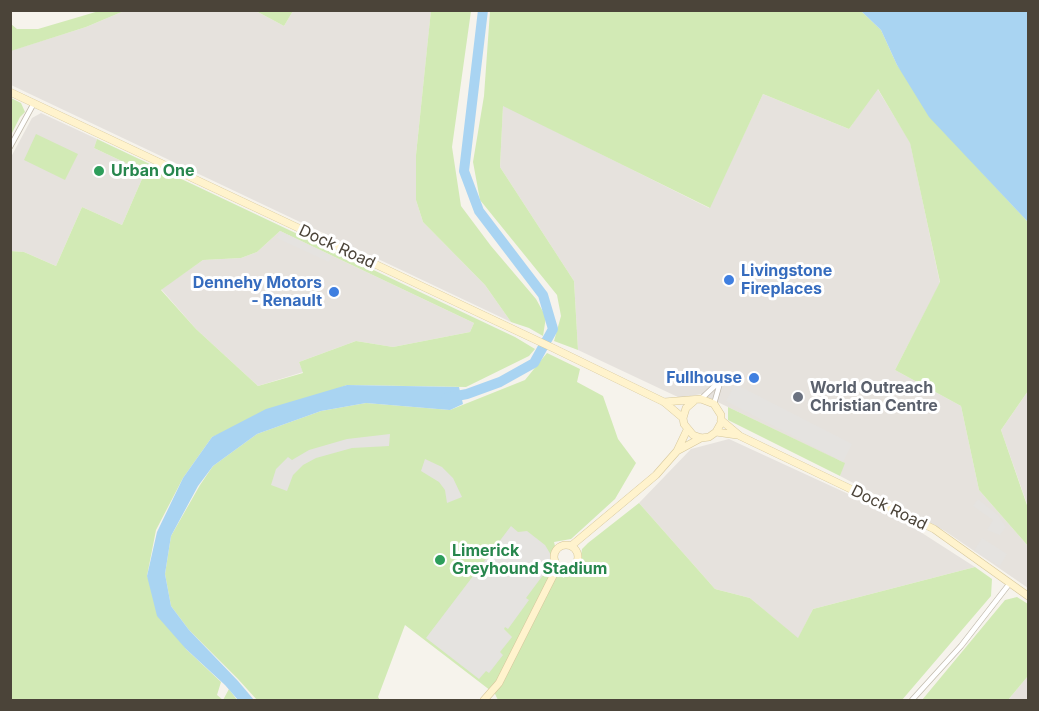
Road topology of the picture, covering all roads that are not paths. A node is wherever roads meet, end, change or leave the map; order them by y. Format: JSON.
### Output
{"nodes":[{"id":1,"x":10,"y":92,"type":"edge"},
{"id":2,"x":34,"y":103,"type":"junction"},
{"id":3,"x":10,"y":147,"type":"edge"},
{"id":4,"x":697,"y":400,"type":"junction"},
{"id":5,"x":664,"y":402,"type":"junction"},
{"id":6,"x":714,"y":404,"type":"junction"},
{"id":7,"x":683,"y":418,"type":"junction"},
{"id":8,"x":722,"y":420,"type":"junction"},
{"id":9,"x":687,"y":430,"type":"junction"},
{"id":10,"x":716,"y":432,"type":"junction"},
{"id":11,"x":740,"y":436,"type":"junction"},
{"id":12,"x":701,"y":438,"type":"junction"},
{"id":13,"x":677,"y":451,"type":"junction"},
{"id":14,"x":582,"y":538,"type":"junction"},
{"id":15,"x":571,"y":546,"type":"junction"},
{"id":16,"x":576,"y":552,"type":"junction"},
{"id":17,"x":555,"y":563,"type":"junction"},
{"id":18,"x":567,"y":569,"type":"junction"},
{"id":19,"x":553,"y":576,"type":"junction"},
{"id":20,"x":1010,"y":583,"type":"junction"},
{"id":21,"x":1029,"y":596,"type":"edge"},
{"id":22,"x":484,"y":700,"type":"edge"},
{"id":23,"x":912,"y":700,"type":"edge"}],
"edges":[{"from":1,"to":2,"type":"main road","name":"Dock Road"},
{"from":2,"to":3,"type":"street"},
{"from":2,"to":5,"type":"main road","name":"Dock Road"},
{"from":4,"to":5,"type":"main road","name":"Dock Road"},
{"from":4,"to":6,"type":"main road"},
{"from":4,"to":6,"type":"street"},
{"from":4,"to":7,"type":"main road"},
{"from":5,"to":7,"type":"main road","name":"Dock Road"},
{"from":6,"to":8,"type":"main road"},
{"from":7,"to":9,"type":"main road"},
{"from":8,"to":10,"type":"main road"},
{"from":8,"to":11,"type":"main road","name":"Dock Road"},
{"from":9,"to":12,"type":"main road"},
{"from":9,"to":13,"type":"main road"},
{"from":10,"to":11,"type":"main road","name":"Dock Road"},
{"from":10,"to":12,"type":"main road"},
{"from":11,"to":20,"type":"main road","name":"Dock Road"},
{"from":12,"to":13,"type":"main road"},
{"from":13,"to":14,"type":"main road"},
{"from":14,"to":15,"type":"main road"},
{"from":14,"to":16,"type":"main road"},
{"from":15,"to":16,"type":"main road"},
{"from":15,"to":17,"type":"main road"},
{"from":16,"to":18,"type":"main road"},
{"from":17,"to":18,"type":"main road"},
{"from":17,"to":19,"type":"main road"},
{"from":18,"to":19,"type":"main road"},
{"from":19,"to":22,"type":"main road"},
{"from":20,"to":21,"type":"main road","name":"Dock Road"},
{"from":20,"to":23,"type":"street"}]}
